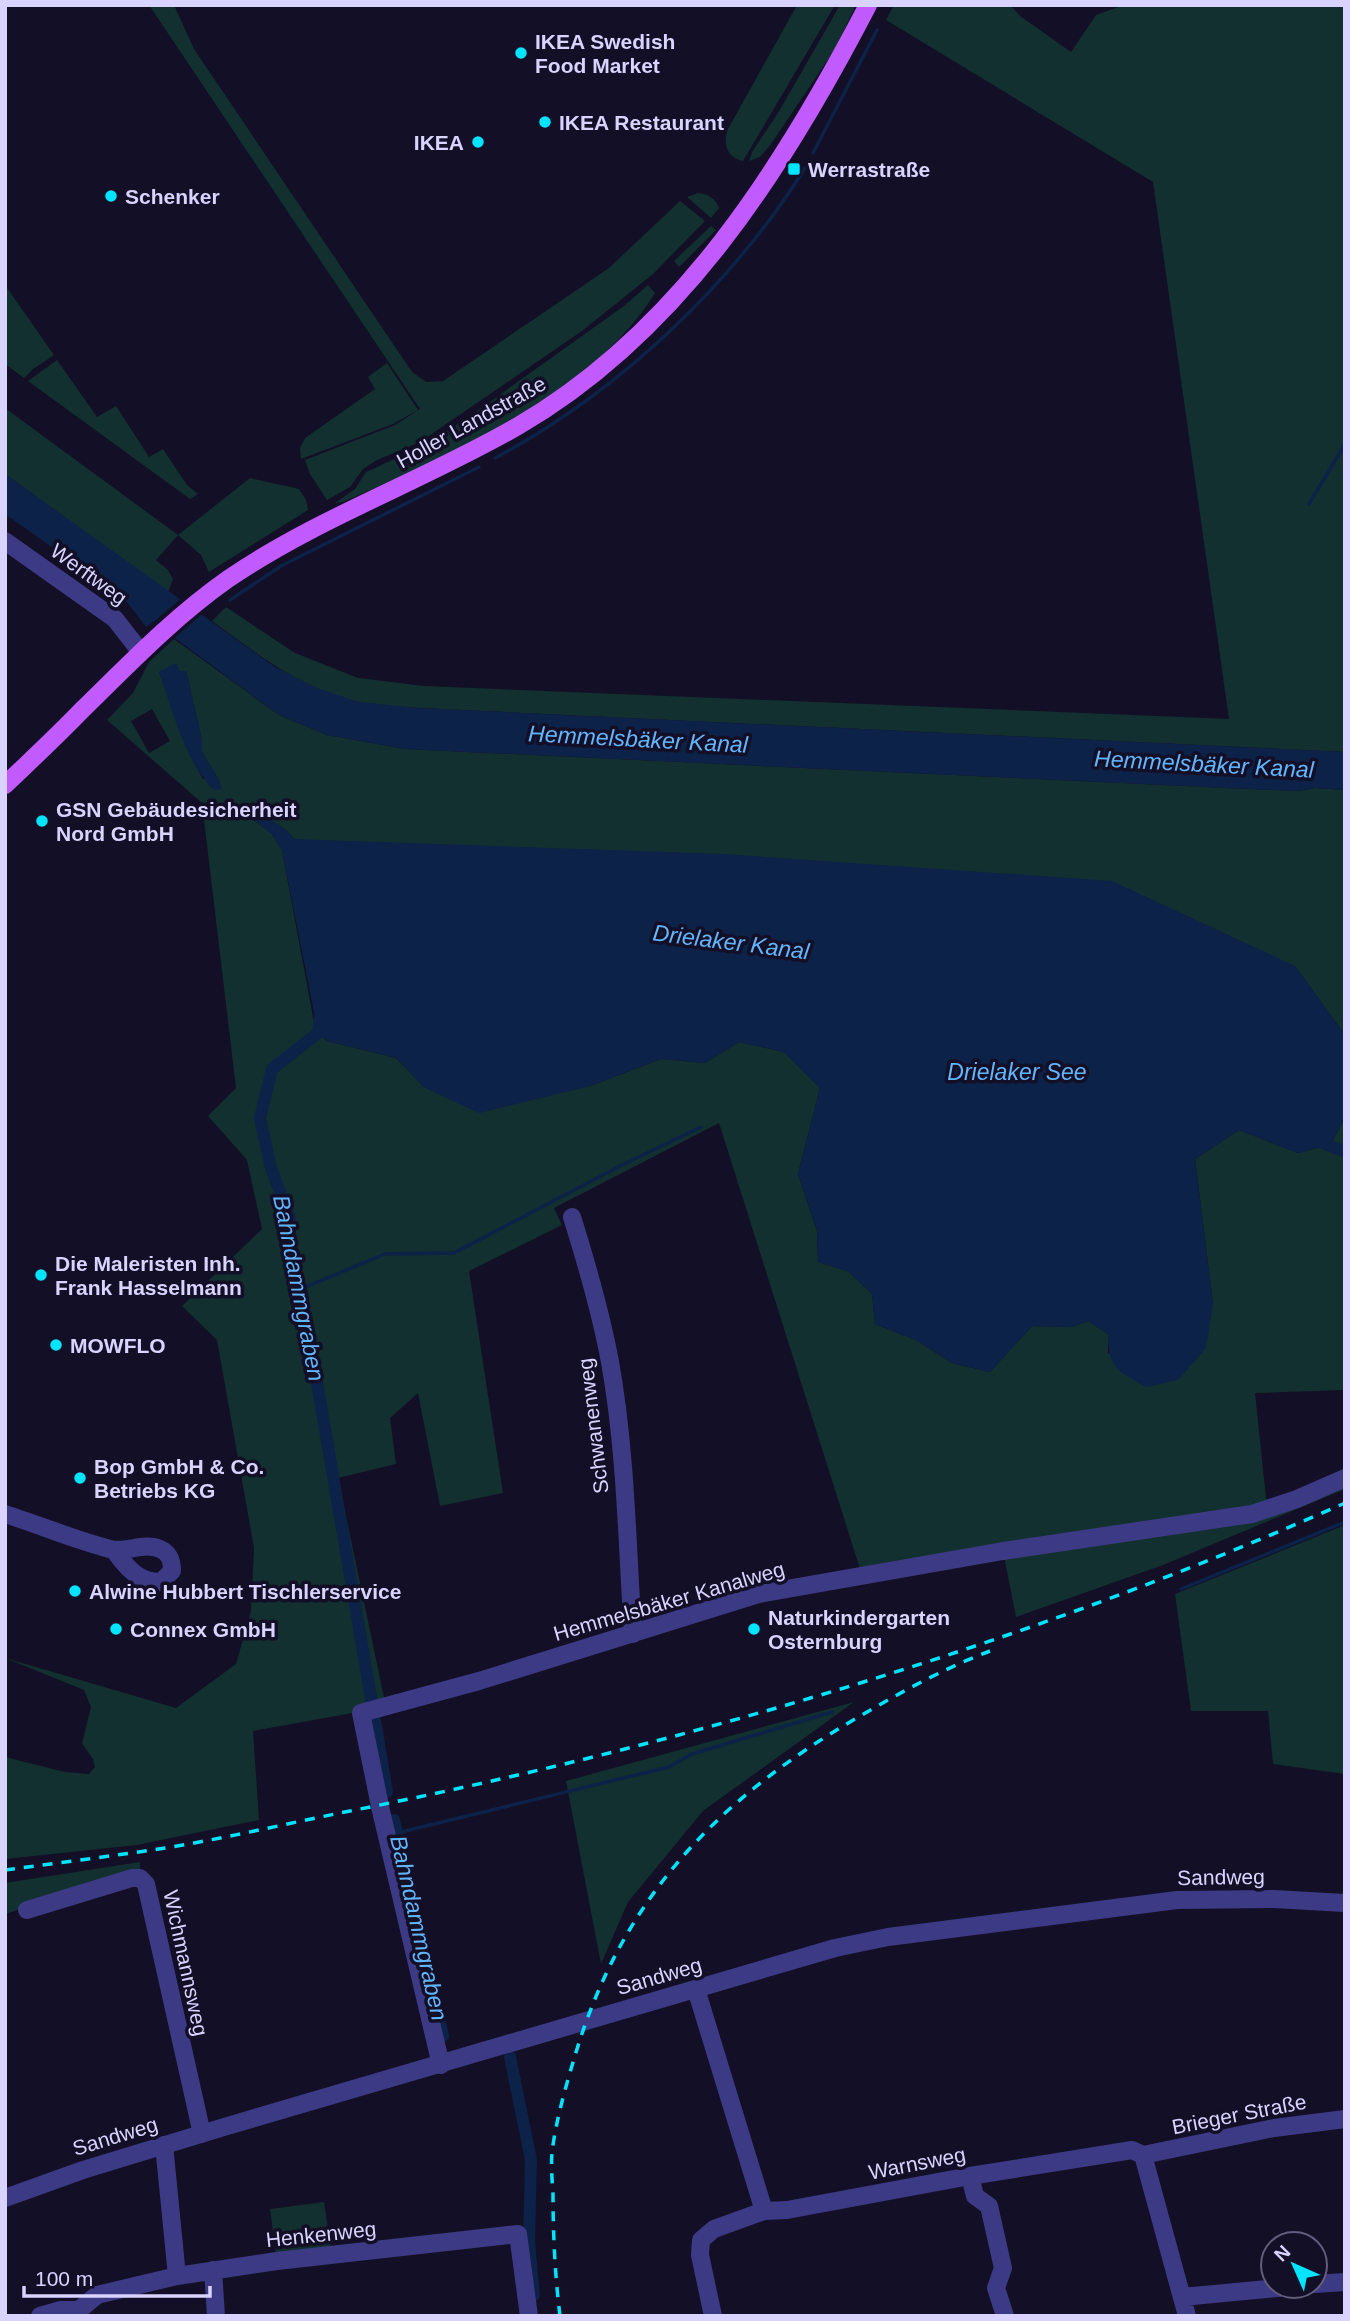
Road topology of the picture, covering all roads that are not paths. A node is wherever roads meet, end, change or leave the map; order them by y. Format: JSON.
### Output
{"nodes":[{"id":1,"x":868,"y":5,"type":"edge"},
{"id":2,"x":5,"y":541,"type":"edge"},
{"id":3,"x":140,"y":651,"type":"junction"},
{"id":4,"x":5,"y":785,"type":"edge"},
{"id":5,"x":572,"y":1217,"type":"dead end"},
{"id":6,"x":1345,"y":1478,"type":"edge"},
{"id":7,"x":5,"y":1514,"type":"edge"},
{"id":8,"x":114,"y":1550,"type":"dead end"},
{"id":9,"x":633,"y":1634,"type":"junction"},
{"id":10,"x":1345,"y":1903,"type":"edge"},
{"id":11,"x":27,"y":1910,"type":"dead end"},
{"id":12,"x":696,"y":1989,"type":"junction"},
{"id":13,"x":441,"y":2065,"type":"junction"},
{"id":14,"x":1345,"y":2119,"type":"edge"},
{"id":15,"x":202,"y":2134,"type":"junction"},
{"id":16,"x":164,"y":2145,"type":"junction"},
{"id":17,"x":1143,"y":2155,"type":"junction"},
{"id":18,"x":970,"y":2176,"type":"junction"},
{"id":19,"x":5,"y":2197,"type":"edge"},
{"id":20,"x":764,"y":2211,"type":"junction"},
{"id":21,"x":213,"y":2270,"type":"junction"},
{"id":22,"x":177,"y":2276,"type":"junction"},
{"id":23,"x":1259,"y":2290,"type":"edge"},
{"id":24,"x":1182,"y":2297,"type":"junction"},
{"id":25,"x":40,"y":2316,"type":"edge"},
{"id":26,"x":216,"y":2316,"type":"edge"},
{"id":27,"x":529,"y":2316,"type":"edge"},
{"id":28,"x":713,"y":2316,"type":"edge"},
{"id":29,"x":1005,"y":2316,"type":"edge"},
{"id":30,"x":1187,"y":2316,"type":"edge"}],
"edges":[{"from":1,"to":3,"type":"main road","name":"Holler Landstraße"},
{"from":2,"to":3,"type":"street","name":"Werftweg"},
{"from":3,"to":4,"type":"main road","name":"Holler Landstraße"},
{"from":5,"to":9,"type":"street","name":"Schwanenweg"},
{"from":6,"to":9,"type":"street","name":"Hemmelsbäker Kanalweg"},
{"from":7,"to":8,"type":"street"},
{"from":9,"to":13,"type":"street","name":"Hemmelsbäker Kanalweg"},
{"from":10,"to":12,"type":"street","name":"Sandweg"},
{"from":11,"to":15,"type":"street","name":"Wichmannsweg"},
{"from":12,"to":13,"type":"street","name":"Sandweg"},
{"from":12,"to":20,"type":"street"},
{"from":13,"to":15,"type":"street","name":"Sandweg"},
{"from":14,"to":17,"type":"street","name":"Brieger Straße"},
{"from":15,"to":16,"type":"street","name":"Sandweg"},
{"from":16,"to":19,"type":"street","name":"Sandweg"},
{"from":16,"to":22,"type":"street"},
{"from":17,"to":18,"type":"street","name":"Warnsweg"},
{"from":17,"to":24,"type":"street"},
{"from":18,"to":20,"type":"street","name":"Warnsweg"},
{"from":18,"to":29,"type":"street"},
{"from":20,"to":28,"type":"street","name":"Warnsweg"},
{"from":21,"to":22,"type":"street","name":"Henkenweg"},
{"from":21,"to":26,"type":"street"},
{"from":21,"to":27,"type":"street","name":"Henkenweg"},
{"from":22,"to":25,"type":"street","name":"Henkenweg"},
{"from":23,"to":24,"type":"street"},
{"from":24,"to":30,"type":"street"}]}
